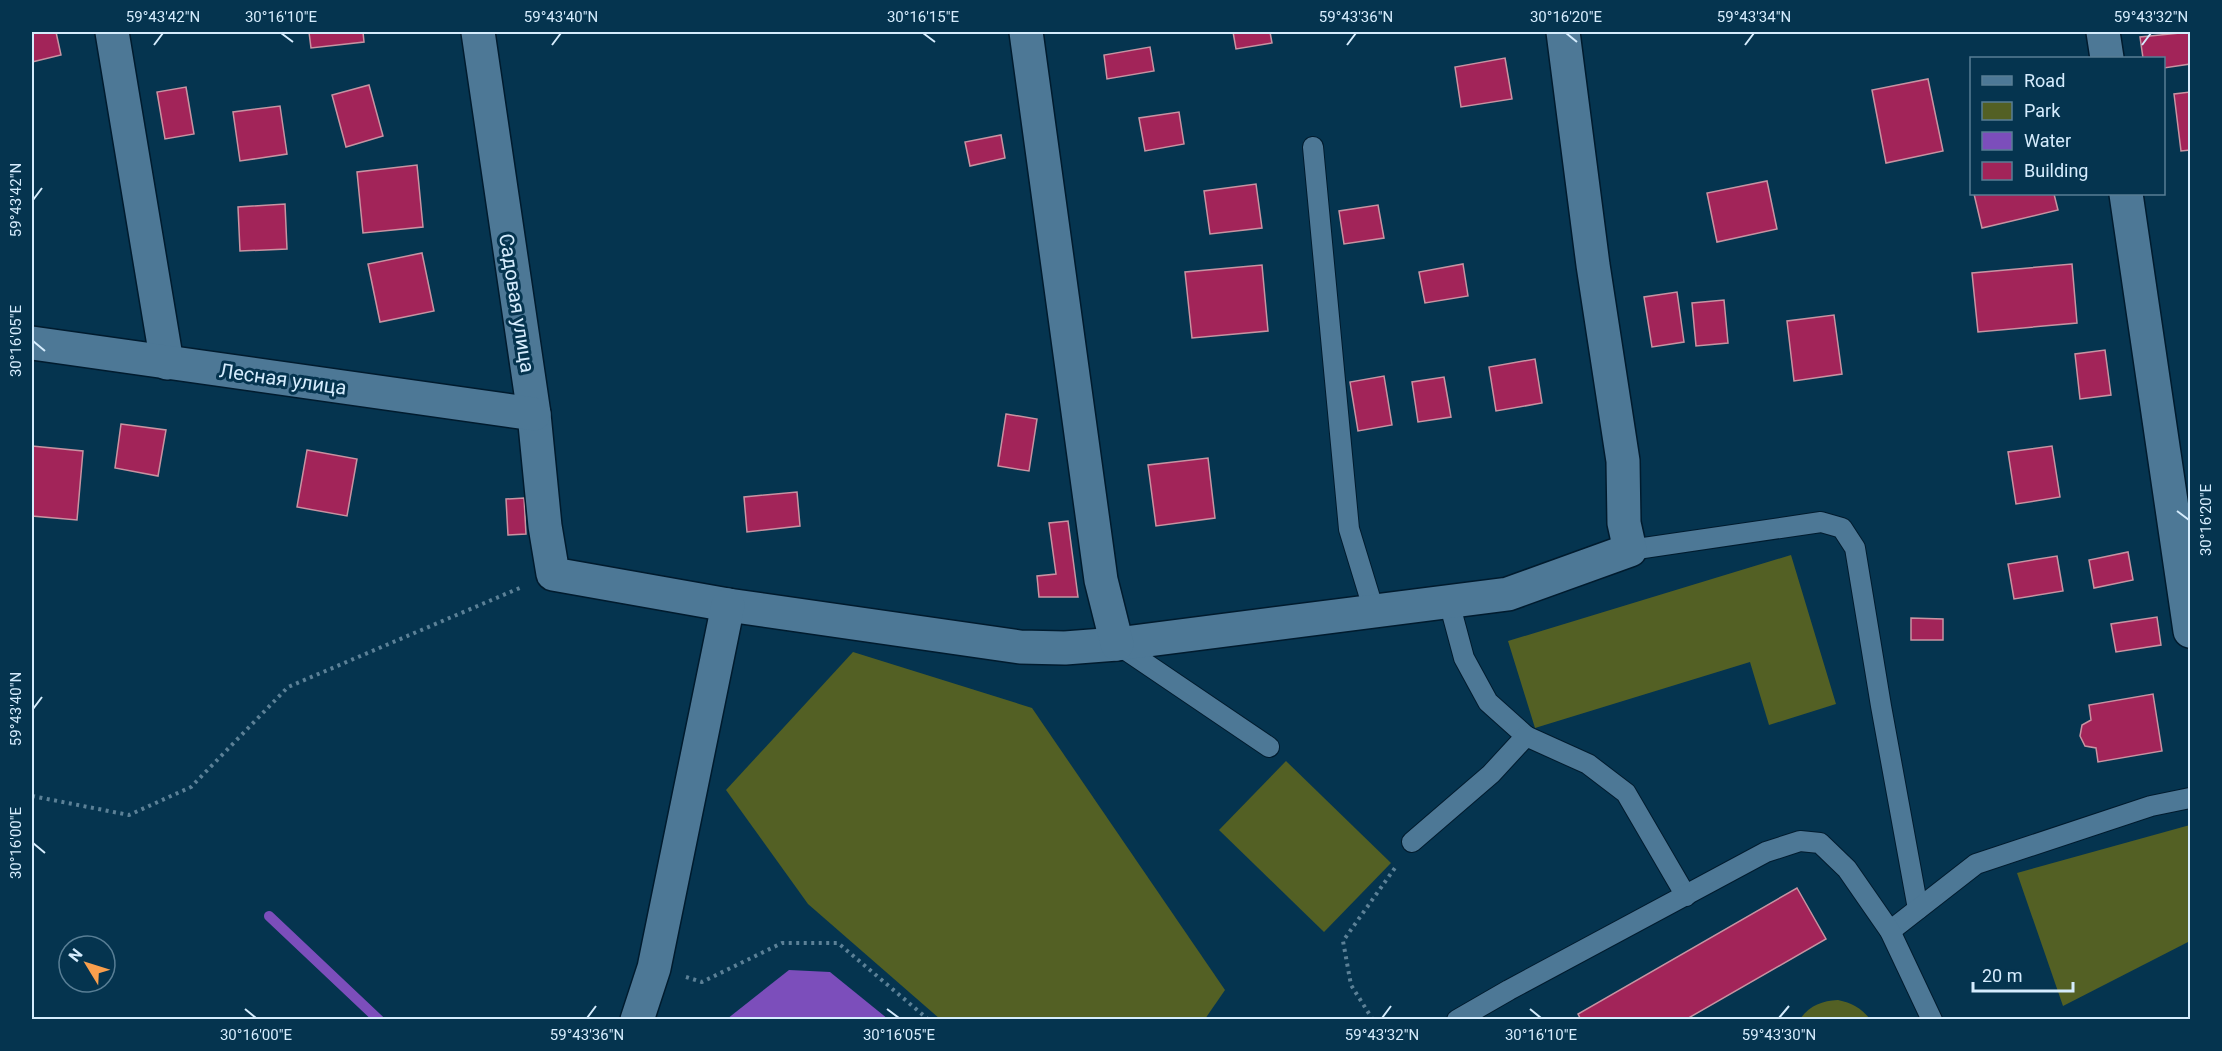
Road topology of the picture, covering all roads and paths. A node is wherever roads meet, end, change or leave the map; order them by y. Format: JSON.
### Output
{"nodes":[{"id":1,"x":112,"y":32,"type":"edge"},
{"id":2,"x":478,"y":32,"type":"edge"},
{"id":3,"x":1026,"y":32,"type":"edge"},
{"id":4,"x":1563,"y":32,"type":"edge"},
{"id":5,"x":2103,"y":32,"type":"edge"},
{"id":6,"x":2107,"y":57,"type":"edge"},
{"id":7,"x":1313,"y":147,"type":"dead end"},
{"id":8,"x":2126,"y":195,"type":"edge"},
{"id":9,"x":32,"y":343,"type":"edge"},
{"id":10,"x":167,"y":363,"type":"junction"},
{"id":11,"x":534,"y":414,"type":"junction"},
{"id":12,"x":1630,"y":550,"type":"junction"},
{"id":13,"x":553,"y":574,"type":"junction"},
{"id":14,"x":1449,"y":602,"type":"junction"},
{"id":15,"x":728,"y":606,"type":"junction"},
{"id":16,"x":1374,"y":611,"type":"junction"},
{"id":17,"x":2190,"y":632,"type":"edge"},
{"id":18,"x":1117,"y":644,"type":"junction"},
{"id":19,"x":1526,"y":736,"type":"junction"},
{"id":20,"x":1269,"y":747,"type":"dead end"},
{"id":21,"x":32,"y":796,"type":"edge"},
{"id":22,"x":2190,"y":798,"type":"edge"},
{"id":23,"x":1412,"y":842,"type":"joint"},
{"id":24,"x":1686,"y":896,"type":"junction"},
{"id":25,"x":1918,"y":909,"type":"junction"},
{"id":26,"x":1890,"y":931,"type":"junction"},
{"id":27,"x":654,"y":968,"type":"junction"},
{"id":28,"x":637,"y":1020,"type":"edge"},
{"id":29,"x":929,"y":1020,"type":"edge"},
{"id":30,"x":1373,"y":1020,"type":"edge"},
{"id":31,"x":1458,"y":1020,"type":"edge"},
{"id":32,"x":1932,"y":1020,"type":"edge"}],
"edges":[{"from":1,"to":10,"type":"street"},
{"from":2,"to":11,"type":"street","name":"Садовая улица"},
{"from":3,"to":18,"type":"street"},
{"from":4,"to":12,"type":"street"},
{"from":5,"to":6,"type":"street"},
{"from":7,"to":16,"type":"lane"},
{"from":8,"to":17,"type":"street"},
{"from":9,"to":10,"type":"street","name":"Лесная улица"},
{"from":10,"to":11,"type":"street","name":"Лесная улица"},
{"from":11,"to":13,"type":"street","name":"Садовая улица"},
{"from":12,"to":14,"type":"street"},
{"from":12,"to":25,"type":"lane"},
{"from":13,"to":15,"type":"street"},
{"from":13,"to":21,"type":"path"},
{"from":14,"to":16,"type":"street"},
{"from":14,"to":19,"type":"lane"},
{"from":15,"to":18,"type":"street"},
{"from":15,"to":27,"type":"street"},
{"from":16,"to":18,"type":"street"},
{"from":18,"to":20,"type":"lane"},
{"from":19,"to":23,"type":"lane"},
{"from":19,"to":24,"type":"lane"},
{"from":22,"to":25,"type":"lane"},
{"from":23,"to":30,"type":"path"},
{"from":24,"to":26,"type":"lane"},
{"from":24,"to":31,"type":"lane"},
{"from":25,"to":26,"type":"lane"},
{"from":26,"to":32,"type":"lane"},
{"from":27,"to":28,"type":"street"},
{"from":27,"to":29,"type":"path"}]}
